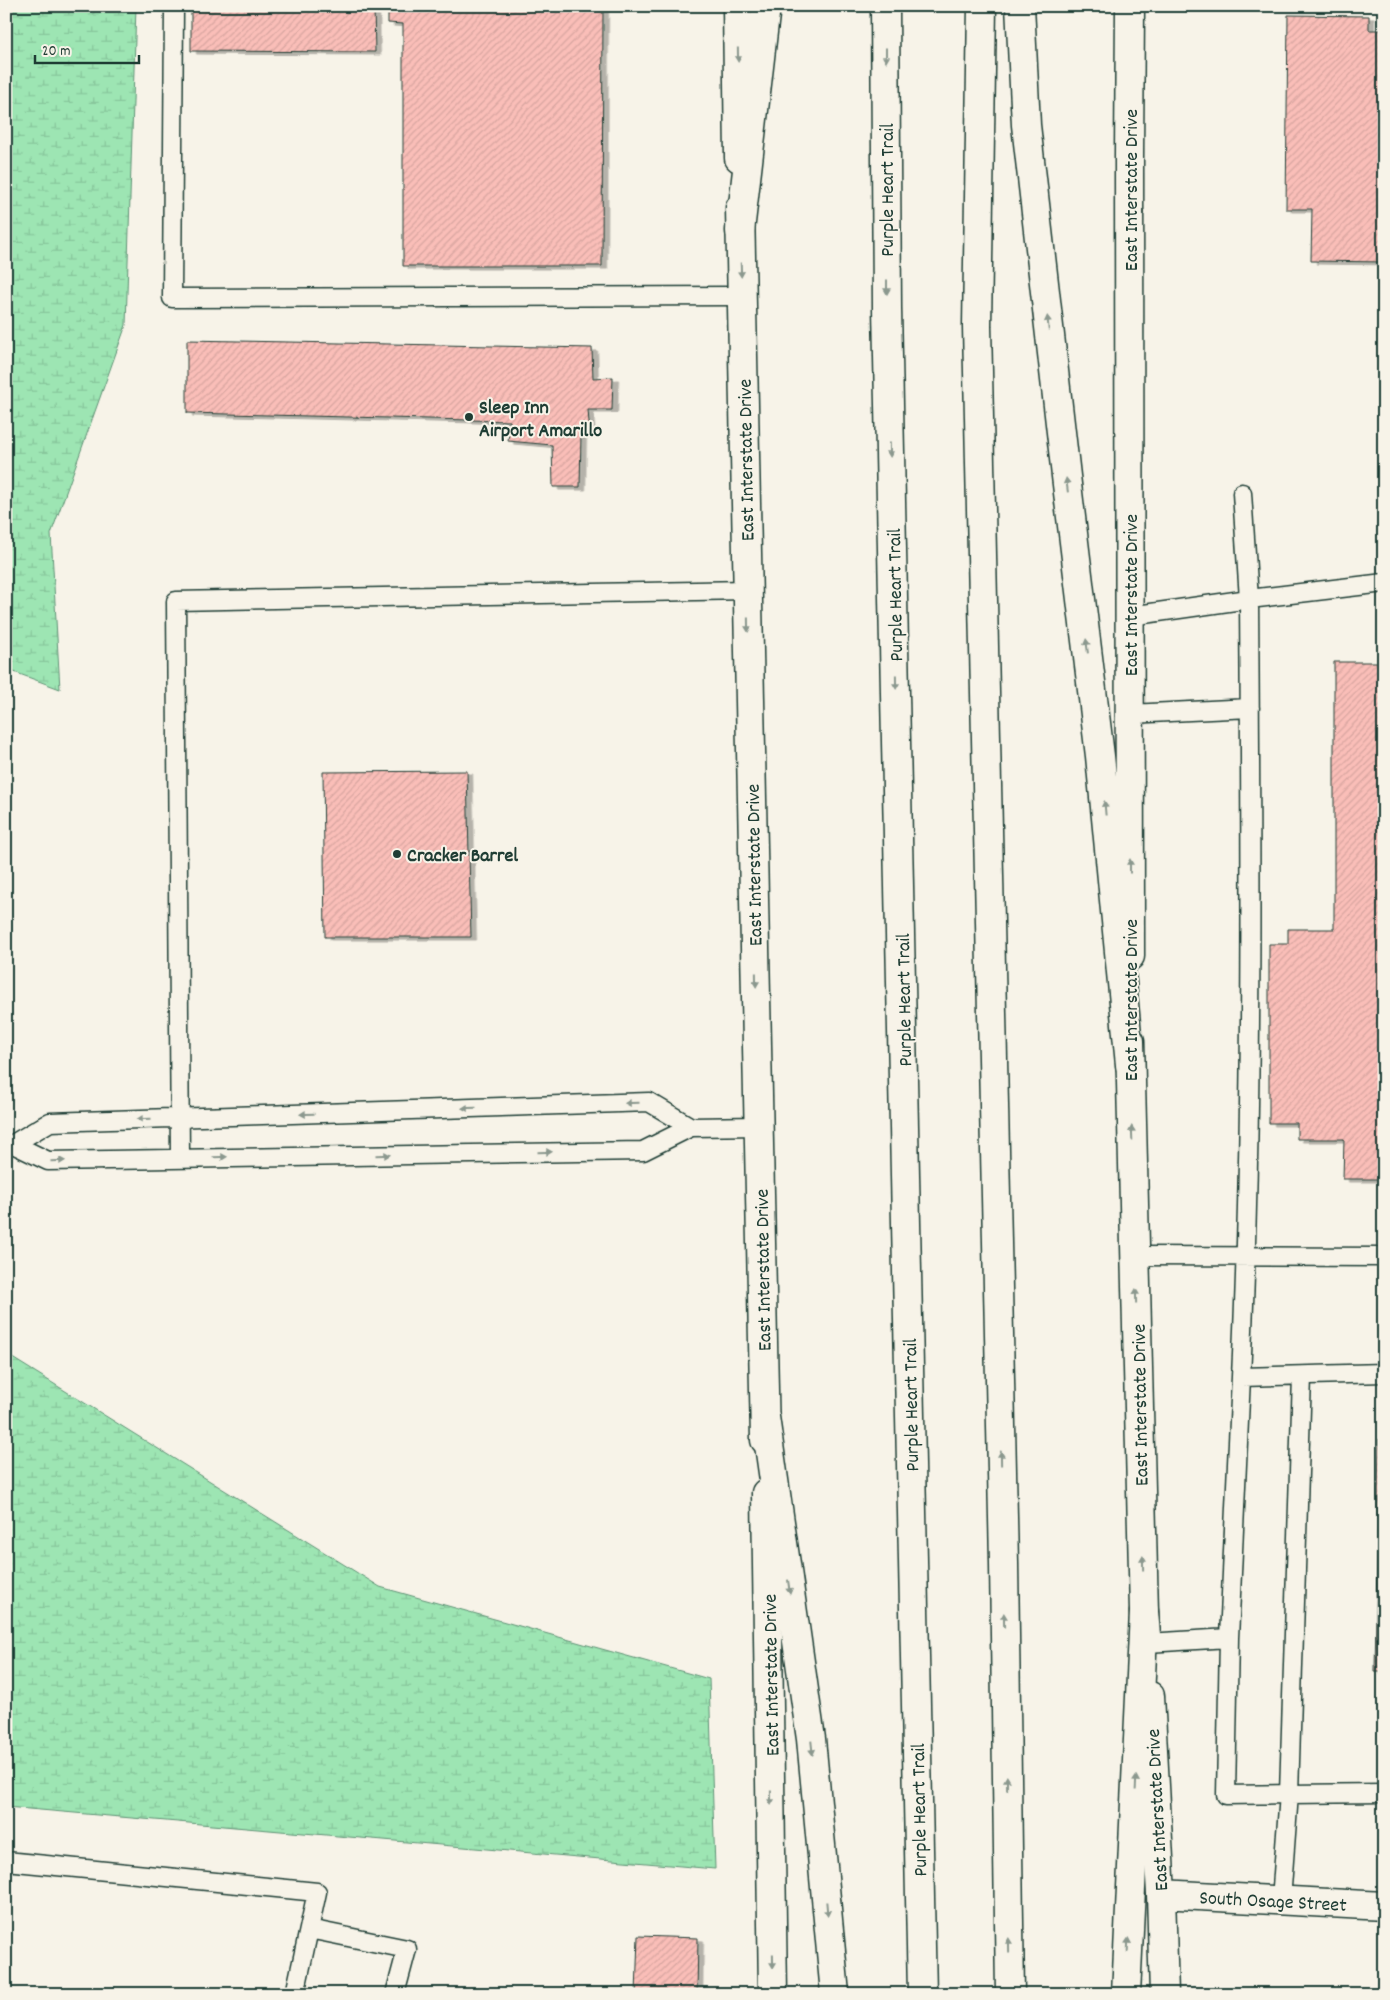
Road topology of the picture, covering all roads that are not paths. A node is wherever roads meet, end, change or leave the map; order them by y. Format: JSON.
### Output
{"nodes":[{"id":1,"x":174,"y":6,"type":"edge"},
{"id":2,"x":738,"y":6,"type":"edge"},
{"id":3,"x":766,"y":6,"type":"edge"},
{"id":4,"x":885,"y":6,"type":"edge"},
{"id":5,"x":982,"y":6,"type":"edge"},
{"id":6,"x":1020,"y":6,"type":"edge"},
{"id":7,"x":1130,"y":6,"type":"edge"},
{"id":8,"x":740,"y":231,"type":"junction"},
{"id":9,"x":742,"y":296,"type":"junction"},
{"id":10,"x":1242,"y":493,"type":"dead end"},
{"id":11,"x":1384,"y":583,"type":"edge"},
{"id":12,"x":747,"y":590,"type":"junction"},
{"id":13,"x":1249,"y":599,"type":"junction"},
{"id":14,"x":1130,"y":616,"type":"junction"},
{"id":15,"x":1250,"y":708,"type":"junction"},
{"id":16,"x":1130,"y":714,"type":"junction"},
{"id":17,"x":1130,"y":1065,"type":"junction"},
{"id":18,"x":179,"y":1118,"type":"junction"},
{"id":19,"x":759,"y":1126,"type":"junction"},
{"id":20,"x":691,"y":1127,"type":"junction"},
{"id":21,"x":10,"y":1144,"type":"edge"},
{"id":22,"x":180,"y":1158,"type":"junction"},
{"id":23,"x":1135,"y":1256,"type":"junction"},
{"id":24,"x":1247,"y":1256,"type":"junction"},
{"id":25,"x":1384,"y":1257,"type":"edge"},
{"id":26,"x":1384,"y":1372,"type":"edge"},
{"id":27,"x":1302,"y":1376,"type":"junction"},
{"id":28,"x":1241,"y":1377,"type":"junction"},
{"id":29,"x":765,"y":1417,"type":"junction"},
{"id":30,"x":1144,"y":1612,"type":"junction"},
{"id":31,"x":1229,"y":1638,"type":"junction"},
{"id":32,"x":1147,"y":1643,"type":"junction"},
{"id":33,"x":1384,"y":1793,"type":"edge"},
{"id":34,"x":1289,"y":1794,"type":"junction"},
{"id":35,"x":6,"y":1861,"type":"edge"},
{"id":36,"x":1162,"y":1894,"type":"junction"},
{"id":37,"x":1281,"y":1900,"type":"junction"},
{"id":38,"x":1384,"y":1906,"type":"edge"},
{"id":39,"x":309,"y":1929,"type":"junction"},
{"id":40,"x":295,"y":1994,"type":"edge"},
{"id":41,"x":396,"y":1994,"type":"edge"},
{"id":42,"x":773,"y":1994,"type":"edge"},
{"id":43,"x":835,"y":1994,"type":"edge"},
{"id":44,"x":922,"y":1994,"type":"edge"},
{"id":45,"x":1010,"y":1994,"type":"edge"},
{"id":46,"x":1126,"y":1994,"type":"edge"},
{"id":47,"x":1164,"y":1994,"type":"edge"}],
"edges":[{"from":1,"to":9,"type":"lane"},
{"from":2,"to":8,"type":"main road","name":"East Interstate Drive","one_way":true},
{"from":3,"to":8,"type":"main road"},
{"from":4,"to":44,"type":"main road","name":"Purple Heart Trail","one_way":true},
{"from":45,"to":5,"type":"main road","one_way":true},
{"from":17,"to":6,"type":"main road","one_way":true},
{"from":7,"to":14,"type":"main road","name":"East Interstate Drive"},
{"from":8,"to":9,"type":"main road","name":"East Interstate Drive","one_way":true},
{"from":9,"to":12,"type":"main road","name":"East Interstate Drive"},
{"from":10,"to":13,"type":"lane"},
{"from":11,"to":13,"type":"lane"},
{"from":12,"to":18,"type":"lane"},
{"from":12,"to":19,"type":"main road","name":"East Interstate Drive","one_way":true},
{"from":13,"to":14,"type":"lane"},
{"from":13,"to":15,"type":"lane"},
{"from":14,"to":16,"type":"main road","name":"East Interstate Drive"},
{"from":15,"to":16,"type":"lane"},
{"from":15,"to":24,"type":"lane"},
{"from":17,"to":16,"type":"main road","name":"East Interstate Drive","one_way":true},
{"from":23,"to":17,"type":"main road","name":"East Interstate Drive","one_way":true},
{"from":20,"to":18,"type":"lane","one_way":true},
{"from":18,"to":21,"type":"lane","one_way":true},
{"from":18,"to":22,"type":"lane"},
{"from":19,"to":20,"type":"lane"},
{"from":19,"to":29,"type":"main road","name":"East Interstate Drive"},
{"from":22,"to":20,"type":"lane","one_way":true},
{"from":21,"to":22,"type":"lane","one_way":true},
{"from":23,"to":24,"type":"lane"},
{"from":30,"to":23,"type":"main road","name":"East Interstate Drive","one_way":true},
{"from":24,"to":25,"type":"lane"},
{"from":24,"to":28,"type":"lane"},
{"from":26,"to":27,"type":"lane"},
{"from":27,"to":28,"type":"lane"},
{"from":27,"to":34,"type":"lane"},
{"from":28,"to":31,"type":"lane"},
{"from":29,"to":42,"type":"main road","name":"East Interstate Drive","one_way":true},
{"from":29,"to":43,"type":"main road","one_way":true},
{"from":30,"to":32,"type":"main road","name":"East Interstate Drive"},
{"from":46,"to":30,"type":"main road","one_way":true},
{"from":31,"to":32,"type":"lane"},
{"from":31,"to":34,"type":"lane"},
{"from":32,"to":36,"type":"main road","name":"East Interstate Drive"},
{"from":33,"to":34,"type":"lane"},
{"from":34,"to":37,"type":"lane"},
{"from":35,"to":39,"type":"lane"},
{"from":36,"to":37,"type":"main road","name":"South Osage Street"},
{"from":36,"to":47,"type":"main road","name":"East Interstate Drive"},
{"from":37,"to":38,"type":"main road","name":"South Osage Street"},
{"from":39,"to":40,"type":"lane"},
{"from":39,"to":41,"type":"lane"}]}
